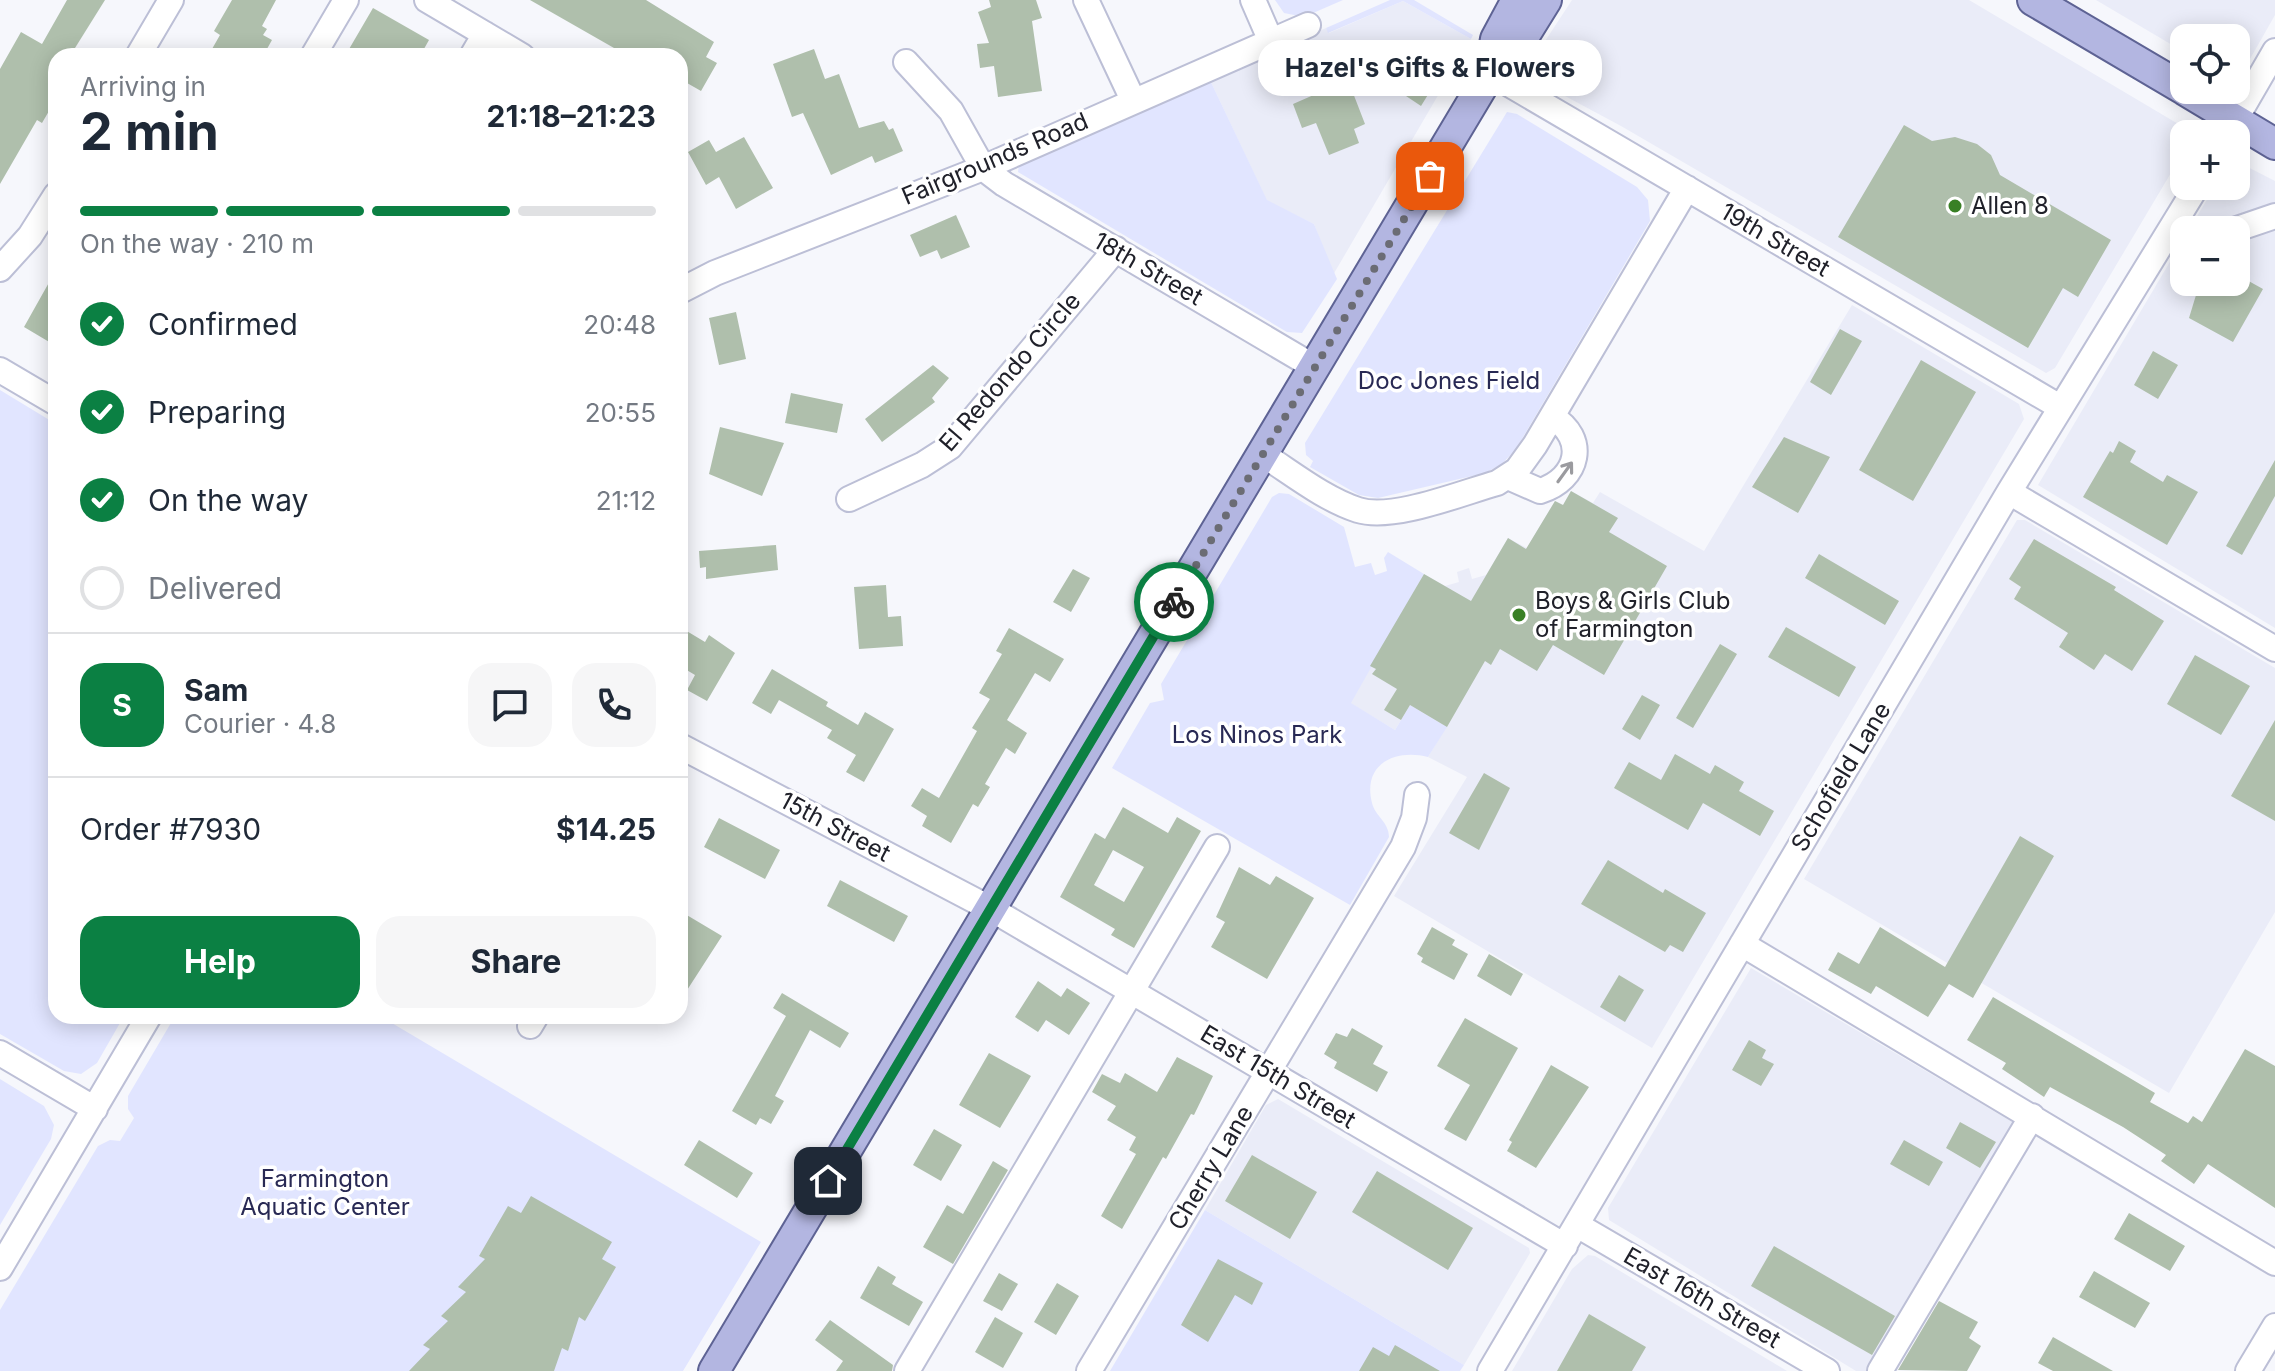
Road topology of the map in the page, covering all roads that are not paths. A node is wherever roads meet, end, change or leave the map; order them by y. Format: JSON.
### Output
{"nodes":[{"id":1,"x":171,"y":0,"type":"edge"},
{"id":2,"x":346,"y":0,"type":"edge"},
{"id":3,"x":427,"y":0,"type":"edge"},
{"id":4,"x":1086,"y":0,"type":"edge"},
{"id":5,"x":1253,"y":0,"type":"edge"},
{"id":6,"x":1517,"y":0,"type":"edge"},
{"id":7,"x":1546,"y":0,"type":"edge"},
{"id":8,"x":2033,"y":0,"type":"edge"},
{"id":9,"x":1308,"y":25,"type":"dead end"},
{"id":10,"x":485,"y":34,"type":"junction"},
{"id":11,"x":1270,"y":39,"type":"junction"},
{"id":12,"x":143,"y":48,"type":"edge"},
{"id":13,"x":318,"y":48,"type":"edge"},
{"id":14,"x":477,"y":48,"type":"edge"},
{"id":15,"x":509,"y":48,"type":"edge"},
{"id":16,"x":2275,"y":51,"type":"edge"},
{"id":17,"x":906,"y":62,"type":"dead end"},
{"id":18,"x":1490,"y":73,"type":"junction"},
{"id":19,"x":2170,"y":82,"type":"edge"},
{"id":20,"x":1133,"y":100,"type":"junction"},
{"id":21,"x":2202,"y":104,"type":"edge"},
{"id":22,"x":2223,"y":120,"type":"edge"},
{"id":23,"x":2236,"y":120,"type":"edge"},
{"id":24,"x":2250,"y":134,"type":"edge"},
{"id":25,"x":2275,"y":144,"type":"edge"},
{"id":26,"x":983,"y":168,"type":"junction"},
{"id":27,"x":1687,"y":188,"type":"junction"},
{"id":28,"x":48,"y":208,"type":"edge"},
{"id":29,"x":2275,"y":216,"type":"edge"},
{"id":30,"x":2250,"y":225,"type":"edge"},
{"id":31,"x":2170,"y":248,"type":"edge"},
{"id":32,"x":1116,"y":249,"type":"junction"},
{"id":33,"x":0,"y":269,"type":"edge"},
{"id":34,"x":688,"y":287,"type":"edge"},
{"id":35,"x":1316,"y":368,"type":"junction"},
{"id":36,"x":0,"y":370,"type":"edge"},
{"id":37,"x":48,"y":398,"type":"edge"},
{"id":38,"x":2060,"y":407,"type":"junction"},
{"id":39,"x":1552,"y":417,"type":"junction"},
{"id":40,"x":1262,"y":454,"type":"junction"},
{"id":41,"x":1508,"y":477,"type":"junction"},
{"id":42,"x":2009,"y":492,"type":"junction"},
{"id":43,"x":849,"y":499,"type":"dead end"},
{"id":44,"x":2275,"y":649,"type":"edge"},
{"id":45,"x":688,"y":759,"type":"edge"},
{"id":46,"x":1417,"y":795,"type":"dead end"},
{"id":47,"x":1217,"y":847,"type":"dead end"},
{"id":48,"x":991,"y":909,"type":"junction"},
{"id":49,"x":1742,"y":944,"type":"junction"},
{"id":50,"x":1132,"y":990,"type":"junction"},
{"id":51,"x":144,"y":1024,"type":"edge"},
{"id":52,"x":0,"y":1053,"type":"edge"},
{"id":53,"x":1269,"y":1072,"type":"junction"},
{"id":54,"x":95,"y":1109,"type":"junction"},
{"id":55,"x":2032,"y":1116,"type":"junction"},
{"id":56,"x":1571,"y":1236,"type":"junction"},
{"id":57,"x":2275,"y":1263,"type":"edge"},
{"id":58,"x":0,"y":1268,"type":"edge"},
{"id":59,"x":2275,"y":1326,"type":"edge"},
{"id":60,"x":714,"y":1371,"type":"edge"},
{"id":61,"x":907,"y":1371,"type":"edge"},
{"id":62,"x":1089,"y":1371,"type":"edge"},
{"id":63,"x":1490,"y":1371,"type":"edge"},
{"id":64,"x":1827,"y":1371,"type":"edge"},
{"id":65,"x":1880,"y":1371,"type":"edge"},
{"id":66,"x":2248,"y":1371,"type":"edge"}],
"edges":[{"from":1,"to":12,"type":"street"},
{"from":2,"to":13,"type":"street"},
{"from":3,"to":10,"type":"street"},
{"from":4,"to":20,"type":"street"},
{"from":5,"to":11,"type":"street"},
{"from":6,"to":18,"type":"main road"},
{"from":7,"to":18,"type":"main road"},
{"from":8,"to":19,"type":"main road"},
{"from":9,"to":11,"type":"street","name":"Fairgrounds Road"},
{"from":10,"to":14,"type":"street"},
{"from":10,"to":15,"type":"street"},
{"from":11,"to":20,"type":"street","name":"Fairgrounds Road"},
{"from":16,"to":23,"type":"street"},
{"from":17,"to":26,"type":"street"},
{"from":18,"to":27,"type":"street","name":"19th Street"},
{"from":18,"to":35,"type":"main road"},
{"from":20,"to":26,"type":"street","name":"Fairgrounds Road"},
{"from":21,"to":22,"type":"main road"},
{"from":24,"to":25,"type":"main road"},
{"from":26,"to":32,"type":"street","name":"18th Street"},
{"from":26,"to":34,"type":"street","name":"Fairgrounds Road"},
{"from":27,"to":38,"type":"street","name":"19th Street"},
{"from":27,"to":39,"type":"street"},
{"from":28,"to":33,"type":"street"},
{"from":29,"to":30,"type":"street"},
{"from":31,"to":38,"type":"street","name":"Schofield Lane"},
{"from":32,"to":35,"type":"street","name":"18th Street"},
{"from":32,"to":43,"type":"street","name":"El Redondo Circle"},
{"from":35,"to":40,"type":"main road"},
{"from":36,"to":37,"type":"street"},
{"from":38,"to":42,"type":"street","name":"Schofield Lane"},
{"from":39,"to":41,"type":"street"},
{"from":41,"to":39,"type":"street","one_way":true},
{"from":40,"to":41,"type":"street"},
{"from":40,"to":48,"type":"main road"},
{"from":42,"to":44,"type":"street"},
{"from":42,"to":49,"type":"street","name":"Schofield Lane"},
{"from":45,"to":48,"type":"street","name":"15th Street"},
{"from":46,"to":53,"type":"street","name":"Cherry Lane"},
{"from":47,"to":50,"type":"street"},
{"from":48,"to":50,"type":"street","name":"East 15th Street"},
{"from":48,"to":60,"type":"main road"},
{"from":49,"to":55,"type":"street"},
{"from":49,"to":56,"type":"street","name":"Schofield Lane"},
{"from":50,"to":53,"type":"street","name":"East 15th Street"},
{"from":50,"to":61,"type":"street"},
{"from":51,"to":54,"type":"street"},
{"from":52,"to":54,"type":"street"},
{"from":53,"to":56,"type":"street","name":"East 15th Street"},
{"from":53,"to":62,"type":"street","name":"Cherry Lane"},
{"from":54,"to":58,"type":"street"},
{"from":55,"to":57,"type":"street"},
{"from":55,"to":65,"type":"street"},
{"from":56,"to":63,"type":"street","name":"Schofield Lane"},
{"from":56,"to":64,"type":"street","name":"East 16th Street"},
{"from":59,"to":66,"type":"street"}]}
